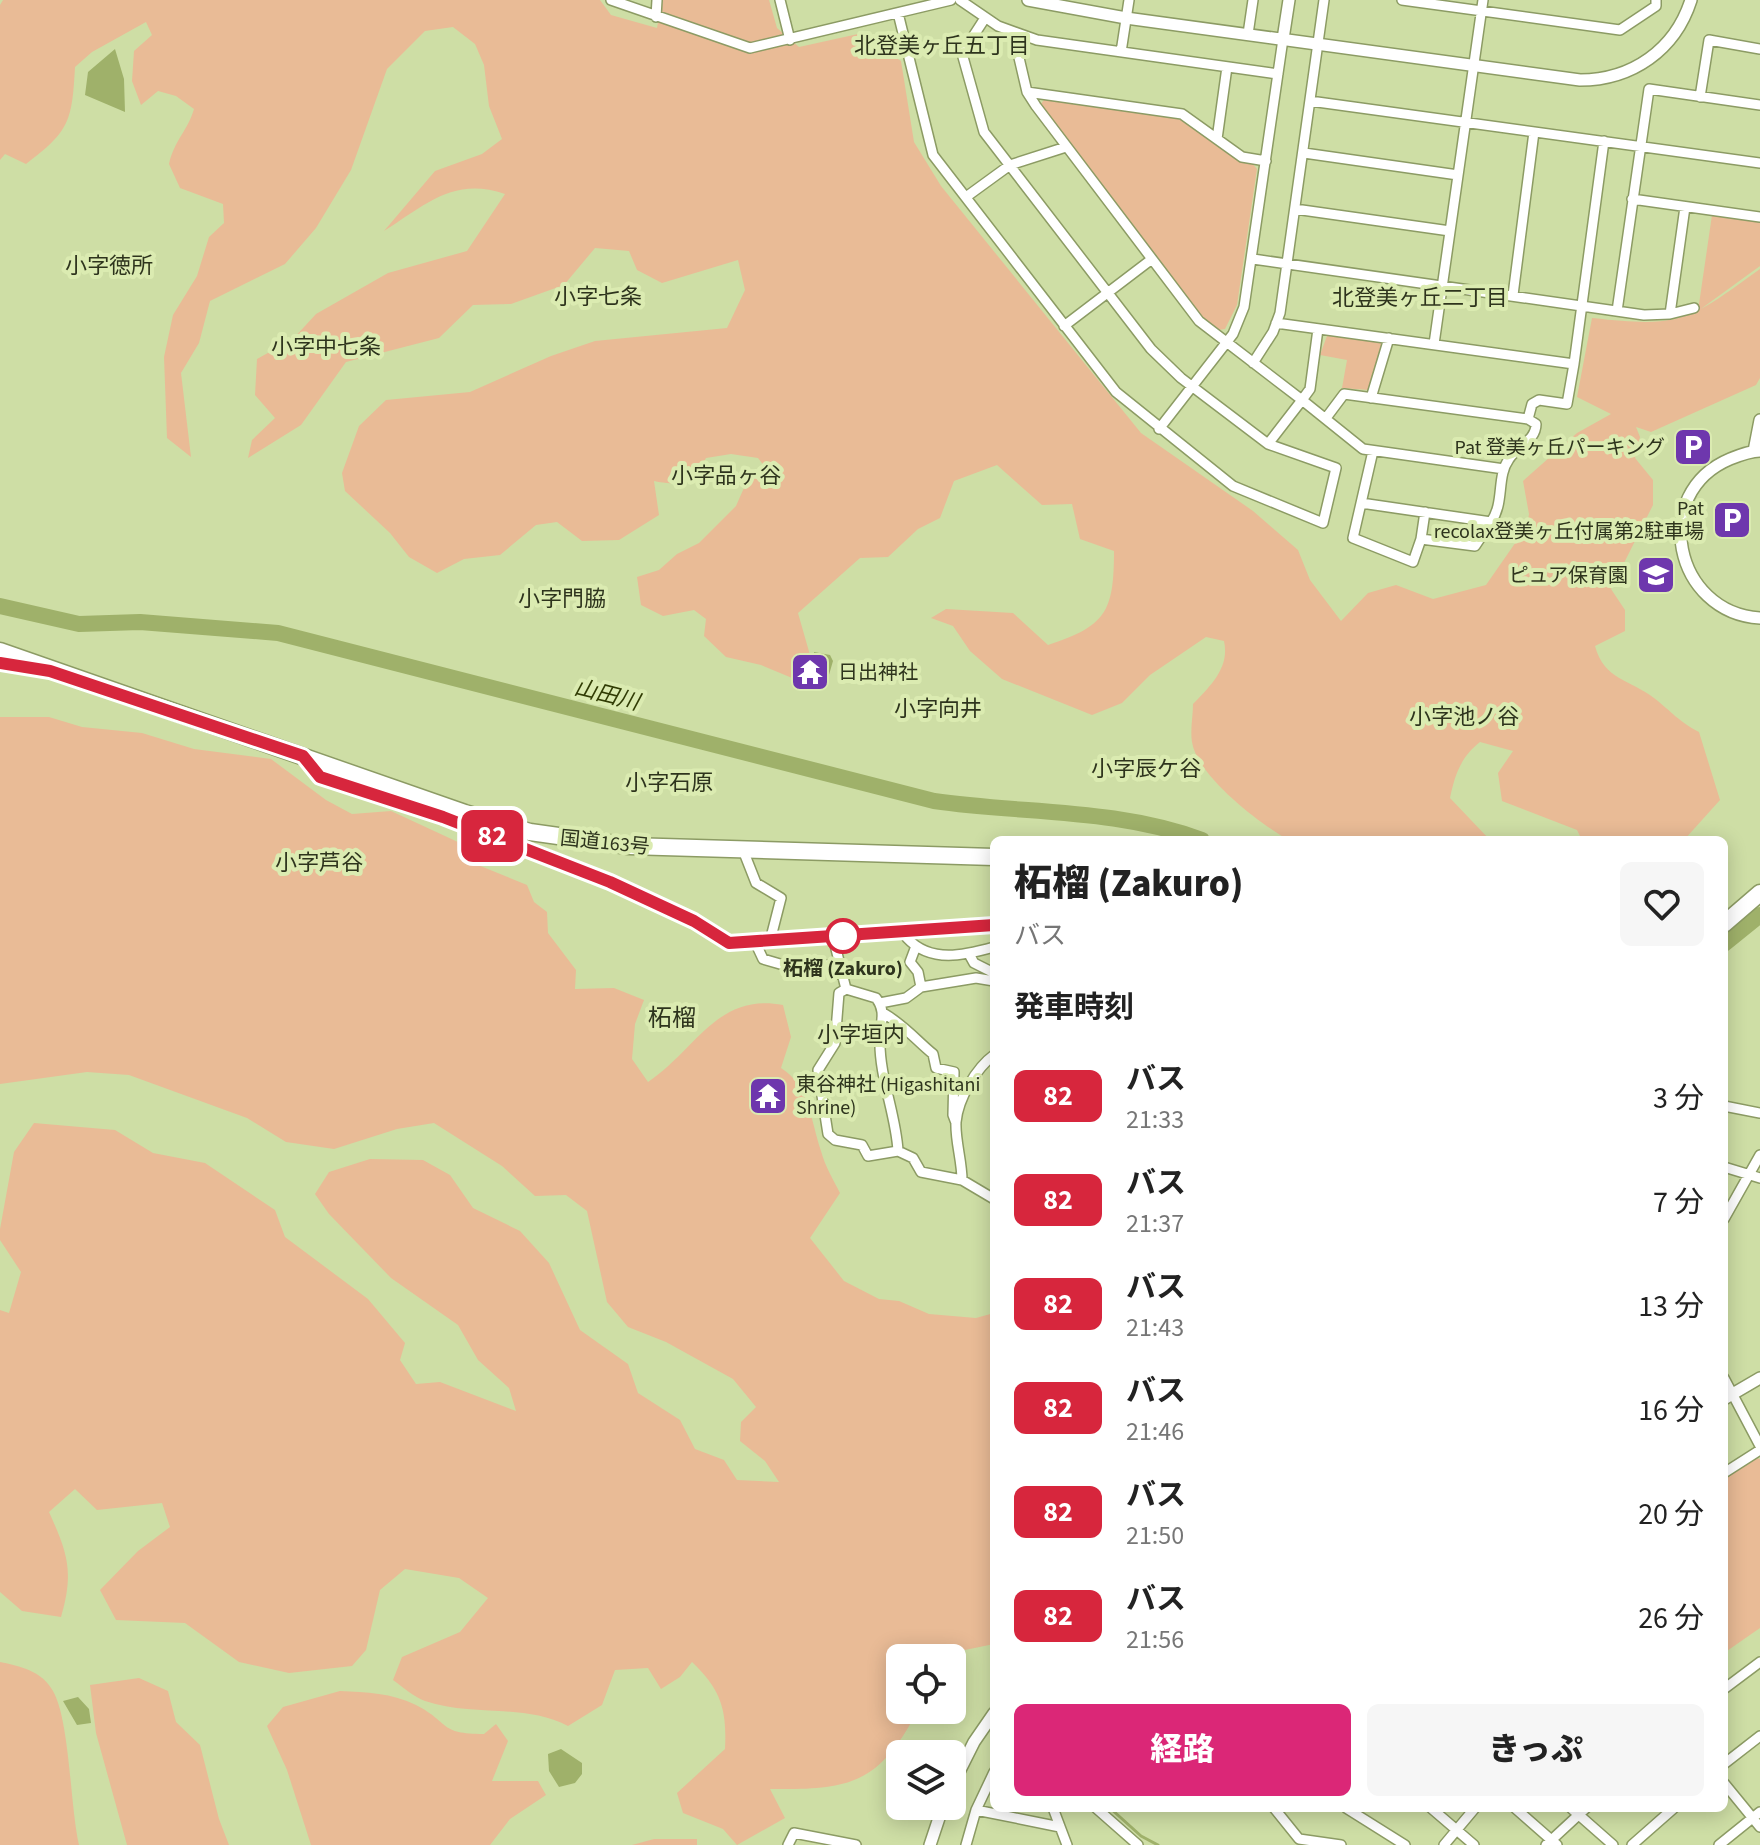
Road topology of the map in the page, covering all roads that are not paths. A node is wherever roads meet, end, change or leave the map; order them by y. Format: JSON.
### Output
{"nodes":[{"id":1,"x":611,"y":0,"type":"edge"},
{"id":2,"x":657,"y":0,"type":"edge"},
{"id":3,"x":780,"y":0,"type":"edge"},
{"id":4,"x":951,"y":0,"type":"edge"},
{"id":5,"x":960,"y":0,"type":"edge"},
{"id":6,"x":1028,"y":0,"type":"edge"},
{"id":7,"x":1129,"y":0,"type":"edge"},
{"id":8,"x":1253,"y":0,"type":"edge"},
{"id":9,"x":1289,"y":0,"type":"edge"},
{"id":10,"x":1324,"y":0,"type":"edge"},
{"id":11,"x":1402,"y":0,"type":"edge"},
{"id":12,"x":1483,"y":0,"type":"edge"},
{"id":13,"x":1656,"y":0,"type":"edge"},
{"id":14,"x":1691,"y":0,"type":"edge"},
{"id":15,"x":1481,"y":11,"type":"junction"},
{"id":16,"x":898,"y":13,"type":"junction"},
{"id":17,"x":656,"y":17,"type":"junction"},
{"id":18,"x":985,"y":18,"type":"junction"},
{"id":19,"x":1126,"y":18,"type":"junction"},
{"id":20,"x":1013,"y":32,"type":"junction"},
{"id":21,"x":1248,"y":34,"type":"junction"},
{"id":22,"x":1283,"y":39,"type":"junction"},
{"id":23,"x":790,"y":40,"type":"junction"},
{"id":24,"x":1318,"y":44,"type":"junction"},
{"id":25,"x":1760,"y":49,"type":"edge"},
{"id":26,"x":1121,"y":52,"type":"junction"},
{"id":27,"x":1474,"y":66,"type":"junction"},
{"id":28,"x":1227,"y":67,"type":"junction"},
{"id":29,"x":1278,"y":74,"type":"junction"},
{"id":30,"x":1027,"y":92,"type":"junction"},
{"id":31,"x":1700,"y":97,"type":"junction"},
{"id":32,"x":1310,"y":101,"type":"junction"},
{"id":33,"x":1760,"y":105,"type":"edge"},
{"id":34,"x":1466,"y":123,"type":"junction"},
{"id":35,"x":1534,"y":132,"type":"junction"},
{"id":36,"x":1217,"y":139,"type":"junction"},
{"id":37,"x":1604,"y":141,"type":"junction"},
{"id":38,"x":1639,"y":146,"type":"junction"},
{"id":39,"x":1066,"y":147,"type":"junction"},
{"id":40,"x":1304,"y":153,"type":"junction"},
{"id":41,"x":1266,"y":161,"type":"junction"},
{"id":42,"x":1760,"y":163,"type":"edge"},
{"id":43,"x":1010,"y":165,"type":"junction"},
{"id":44,"x":1458,"y":175,"type":"junction"},
{"id":45,"x":966,"y":197,"type":"junction"},
{"id":46,"x":1632,"y":199,"type":"junction"},
{"id":47,"x":1685,"y":207,"type":"junction"},
{"id":48,"x":1295,"y":209,"type":"junction"},
{"id":49,"x":1760,"y":217,"type":"edge"},
{"id":50,"x":1450,"y":231,"type":"junction"},
{"id":51,"x":1152,"y":259,"type":"junction"},
{"id":52,"x":1253,"y":259,"type":"junction"},
{"id":53,"x":1287,"y":264,"type":"junction"},
{"id":54,"x":1443,"y":286,"type":"junction"},
{"id":55,"x":1108,"y":294,"type":"junction"},
{"id":56,"x":1513,"y":295,"type":"junction"},
{"id":57,"x":1582,"y":305,"type":"junction"},
{"id":58,"x":1694,"y":308,"type":"dead end"},
{"id":59,"x":1617,"y":311,"type":"junction"},
{"id":60,"x":1670,"y":314,"type":"junction"},
{"id":61,"x":1276,"y":323,"type":"junction"},
{"id":62,"x":1064,"y":326,"type":"junction"},
{"id":63,"x":1318,"y":329,"type":"junction"},
{"id":64,"x":1389,"y":338,"type":"junction"},
{"id":65,"x":1225,"y":343,"type":"junction"},
{"id":66,"x":1434,"y":344,"type":"junction"},
{"id":67,"x":1253,"y":363,"type":"junction"},
{"id":68,"x":1574,"y":364,"type":"junction"},
{"id":69,"x":1192,"y":386,"type":"junction"},
{"id":70,"x":1371,"y":398,"type":"junction"},
{"id":71,"x":1302,"y":400,"type":"junction"},
{"id":72,"x":1326,"y":418,"type":"junction"},
{"id":73,"x":1528,"y":419,"type":"junction"},
{"id":74,"x":1760,"y":420,"type":"edge"},
{"id":75,"x":1159,"y":429,"type":"junction"},
{"id":76,"x":1268,"y":444,"type":"junction"},
{"id":77,"x":1373,"y":451,"type":"junction"},
{"id":78,"x":1757,"y":451,"type":"edge"},
{"id":79,"x":1504,"y":469,"type":"junction"},
{"id":80,"x":1361,"y":503,"type":"junction"},
{"id":81,"x":1425,"y":512,"type":"junction"},
{"id":82,"x":1491,"y":522,"type":"junction"},
{"id":83,"x":1421,"y":539,"type":"junction"},
{"id":84,"x":1760,"y":618,"type":"edge"},
{"id":85,"x":0,"y":651,"type":"edge"},
{"id":86,"x":0,"y":662,"type":"edge"},
{"id":87,"x":50,"y":671,"type":"junction"},
{"id":88,"x":310,"y":760,"type":"junction"},
{"id":89,"x":743,"y":850,"type":"junction"},
{"id":90,"x":990,"y":856,"type":"edge"},
{"id":91,"x":1760,"y":893,"type":"edge"},
{"id":92,"x":1728,"y":921,"type":"edge"},
{"id":93,"x":990,"y":925,"type":"edge"},
{"id":94,"x":907,"y":931,"type":"junction"},
{"id":95,"x":833,"y":937,"type":"junction"},
{"id":96,"x":770,"y":941,"type":"junction"},
{"id":97,"x":755,"y":942,"type":"junction"},
{"id":98,"x":916,"y":946,"type":"junction"},
{"id":99,"x":990,"y":948,"type":"edge"},
{"id":100,"x":969,"y":954,"type":"junction"},
{"id":101,"x":990,"y":971,"type":"edge"},
{"id":102,"x":843,"y":977,"type":"junction"},
{"id":103,"x":990,"y":980,"type":"edge"},
{"id":104,"x":921,"y":987,"type":"junction"},
{"id":105,"x":846,"y":989,"type":"junction"},
{"id":106,"x":882,"y":1008,"type":"junction"},
{"id":107,"x":990,"y":1058,"type":"edge"},
{"id":108,"x":1728,"y":1107,"type":"edge"},
{"id":109,"x":1760,"y":1113,"type":"edge"},
{"id":110,"x":956,"y":1123,"type":"junction"},
{"id":111,"x":898,"y":1151,"type":"junction"},
{"id":112,"x":1760,"y":1155,"type":"edge"},
{"id":113,"x":1728,"y":1168,"type":"edge"},
{"id":114,"x":1750,"y":1172,"type":"junction"},
{"id":115,"x":1760,"y":1178,"type":"edge"},
{"id":116,"x":962,"y":1180,"type":"junction"},
{"id":117,"x":990,"y":1197,"type":"edge"},
{"id":118,"x":1728,"y":1212,"type":"edge"},
{"id":119,"x":1760,"y":1378,"type":"edge"},
{"id":120,"x":1728,"y":1396,"type":"edge"},
{"id":121,"x":1760,"y":1448,"type":"edge"},
{"id":122,"x":1728,"y":1470,"type":"edge"},
{"id":123,"x":1760,"y":1662,"type":"edge"},
{"id":124,"x":1728,"y":1686,"type":"edge"},
{"id":125,"x":990,"y":1719,"type":"edge"},
{"id":126,"x":1760,"y":1736,"type":"edge"},
{"id":127,"x":966,"y":1758,"type":"edge"},
{"id":128,"x":1728,"y":1761,"type":"edge"},
{"id":129,"x":990,"y":1780,"type":"edge"},
{"id":130,"x":1728,"y":1787,"type":"edge"},
{"id":131,"x":976,"y":1810,"type":"junction"},
{"id":132,"x":1054,"y":1812,"type":"edge"},
{"id":133,"x":1101,"y":1812,"type":"edge"},
{"id":134,"x":1277,"y":1812,"type":"edge"},
{"id":135,"x":1352,"y":1812,"type":"edge"},
{"id":136,"x":1436,"y":1812,"type":"edge"},
{"id":137,"x":1472,"y":1812,"type":"edge"},
{"id":138,"x":1519,"y":1812,"type":"edge"},
{"id":139,"x":1576,"y":1812,"type":"edge"},
{"id":140,"x":1580,"y":1812,"type":"edge"},
{"id":141,"x":1669,"y":1812,"type":"edge"},
{"id":142,"x":1756,"y":1814,"type":"edge"},
{"id":143,"x":938,"y":1820,"type":"edge"},
{"id":144,"x":1060,"y":1827,"type":"junction"},
{"id":145,"x":1760,"y":1827,"type":"edge"},
{"id":146,"x":1456,"y":1830,"type":"junction"},
{"id":147,"x":1551,"y":1843,"type":"edge"},
{"id":148,"x":788,"y":1845,"type":"edge"},
{"id":149,"x":856,"y":1845,"type":"edge"},
{"id":150,"x":930,"y":1845,"type":"edge"},
{"id":151,"x":966,"y":1845,"type":"edge"},
{"id":152,"x":1067,"y":1845,"type":"edge"},
{"id":153,"x":1138,"y":1845,"type":"edge"},
{"id":154,"x":1341,"y":1845,"type":"edge"},
{"id":155,"x":1405,"y":1845,"type":"edge"},
{"id":156,"x":1444,"y":1845,"type":"edge"},
{"id":157,"x":1474,"y":1845,"type":"edge"},
{"id":158,"x":1613,"y":1845,"type":"edge"},
{"id":159,"x":1632,"y":1845,"type":"edge"},
{"id":160,"x":1719,"y":1845,"type":"edge"}],
"edges":[{"from":1,"to":17,"type":"street"},
{"from":2,"to":17,"type":"street"},
{"from":3,"to":23,"type":"street"},
{"from":4,"to":16,"type":"street"},
{"from":5,"to":18,"type":"street"},
{"from":6,"to":19,"type":"street"},
{"from":7,"to":19,"type":"street"},
{"from":8,"to":21,"type":"street"},
{"from":9,"to":22,"type":"street"},
{"from":10,"to":24,"type":"street"},
{"from":11,"to":15,"type":"street"},
{"from":12,"to":15,"type":"street"},
{"from":13,"to":15,"type":"street"},
{"from":14,"to":27,"type":"street"},
{"from":15,"to":27,"type":"street"},
{"from":16,"to":23,"type":"street"},
{"from":16,"to":45,"type":"street"},
{"from":17,"to":23,"type":"street"},
{"from":18,"to":20,"type":"street"},
{"from":18,"to":43,"type":"street"},
{"from":19,"to":21,"type":"street"},
{"from":19,"to":26,"type":"street"},
{"from":20,"to":26,"type":"street"},
{"from":20,"to":30,"type":"street"},
{"from":21,"to":22,"type":"street"},
{"from":22,"to":24,"type":"street"},
{"from":22,"to":29,"type":"street"},
{"from":24,"to":27,"type":"street"},
{"from":24,"to":32,"type":"street"},
{"from":25,"to":31,"type":"street"},
{"from":26,"to":28,"type":"street"},
{"from":27,"to":34,"type":"street"},
{"from":28,"to":29,"type":"street"},
{"from":28,"to":36,"type":"street"},
{"from":29,"to":41,"type":"street"},
{"from":30,"to":36,"type":"street"},
{"from":30,"to":39,"type":"street"},
{"from":31,"to":33,"type":"street"},
{"from":31,"to":38,"type":"street"},
{"from":32,"to":34,"type":"street"},
{"from":32,"to":40,"type":"street"},
{"from":34,"to":35,"type":"street"},
{"from":34,"to":44,"type":"street"},
{"from":35,"to":37,"type":"street"},
{"from":35,"to":56,"type":"street"},
{"from":36,"to":41,"type":"street"},
{"from":37,"to":38,"type":"street"},
{"from":37,"to":57,"type":"street"},
{"from":38,"to":42,"type":"street"},
{"from":38,"to":46,"type":"street"},
{"from":39,"to":43,"type":"street"},
{"from":39,"to":51,"type":"street"},
{"from":40,"to":44,"type":"street"},
{"from":40,"to":48,"type":"street"},
{"from":41,"to":52,"type":"street"},
{"from":43,"to":45,"type":"street"},
{"from":43,"to":55,"type":"street"},
{"from":44,"to":50,"type":"street"},
{"from":45,"to":62,"type":"street"},
{"from":46,"to":47,"type":"street"},
{"from":46,"to":59,"type":"street"},
{"from":47,"to":49,"type":"street"},
{"from":47,"to":60,"type":"street"},
{"from":48,"to":50,"type":"street"},
{"from":48,"to":53,"type":"street"},
{"from":50,"to":54,"type":"street"},
{"from":51,"to":55,"type":"street"},
{"from":51,"to":65,"type":"street"},
{"from":52,"to":53,"type":"street"},
{"from":52,"to":65,"type":"street"},
{"from":53,"to":54,"type":"street"},
{"from":53,"to":61,"type":"street"},
{"from":54,"to":56,"type":"street"},
{"from":54,"to":66,"type":"street"},
{"from":55,"to":62,"type":"street"},
{"from":55,"to":69,"type":"street"},
{"from":56,"to":57,"type":"street"},
{"from":57,"to":59,"type":"street"},
{"from":57,"to":68,"type":"street"},
{"from":58,"to":60,"type":"street"},
{"from":59,"to":60,"type":"street"},
{"from":61,"to":63,"type":"street"},
{"from":61,"to":67,"type":"street"},
{"from":62,"to":75,"type":"street"},
{"from":63,"to":64,"type":"street"},
{"from":63,"to":71,"type":"street"},
{"from":64,"to":66,"type":"street"},
{"from":64,"to":70,"type":"street"},
{"from":65,"to":67,"type":"street"},
{"from":65,"to":69,"type":"street"},
{"from":66,"to":68,"type":"street"},
{"from":67,"to":71,"type":"street"},
{"from":68,"to":73,"type":"street"},
{"from":69,"to":75,"type":"street"},
{"from":69,"to":76,"type":"street"},
{"from":70,"to":72,"type":"street"},
{"from":70,"to":73,"type":"street"},
{"from":71,"to":72,"type":"street"},
{"from":71,"to":76,"type":"street"},
{"from":72,"to":77,"type":"street"},
{"from":73,"to":79,"type":"street"},
{"from":74,"to":78,"type":"street"},
{"from":75,"to":76,"type":"street"},
{"from":77,"to":79,"type":"street"},
{"from":77,"to":80,"type":"street"},
{"from":78,"to":84,"type":"street"},
{"from":79,"to":82,"type":"street"},
{"from":80,"to":81,"type":"street"},
{"from":80,"to":83,"type":"street"},
{"from":81,"to":82,"type":"street"},
{"from":81,"to":83,"type":"street"},
{"from":82,"to":83,"type":"street"},
{"from":85,"to":87,"type":"highway","name":"国道163号"},
{"from":86,"to":87,"type":"highway","name":"国道163号"},
{"from":87,"to":88,"type":"highway","name":"国道163号"},
{"from":88,"to":89,"type":"highway","name":"国道163号"},
{"from":88,"to":97,"type":"street"},
{"from":89,"to":90,"type":"highway","name":"国道163号"},
{"from":89,"to":96,"type":"street"},
{"from":91,"to":92,"type":"highway"},
{"from":93,"to":94,"type":"street"},
{"from":94,"to":95,"type":"street"},
{"from":94,"to":98,"type":"street"},
{"from":95,"to":96,"type":"street"},
{"from":95,"to":102,"type":"street"},
{"from":96,"to":97,"type":"street"},
{"from":97,"to":102,"type":"street"},
{"from":98,"to":100,"type":"street"},
{"from":98,"to":104,"type":"street"},
{"from":99,"to":100,"type":"street"},
{"from":100,"to":101,"type":"street"},
{"from":102,"to":105,"type":"street"},
{"from":103,"to":104,"type":"street"},
{"from":104,"to":106,"type":"street"},
{"from":105,"to":106,"type":"street"},
{"from":105,"to":111,"type":"street"},
{"from":106,"to":110,"type":"street"},
{"from":106,"to":111,"type":"street"},
{"from":107,"to":110,"type":"street"},
{"from":108,"to":109,"type":"street"},
{"from":110,"to":116,"type":"street"},
{"from":111,"to":116,"type":"street"},
{"from":112,"to":114,"type":"street"},
{"from":113,"to":114,"type":"street"},
{"from":114,"to":115,"type":"street"},
{"from":114,"to":118,"type":"street"},
{"from":116,"to":117,"type":"street"},
{"from":119,"to":120,"type":"street"},
{"from":120,"to":121,"type":"street"},
{"from":121,"to":122,"type":"street"},
{"from":123,"to":124,"type":"street"},
{"from":125,"to":127,"type":"street"},
{"from":126,"to":128,"type":"street"},
{"from":129,"to":131,"type":"street"},
{"from":130,"to":142,"type":"street"},
{"from":131,"to":144,"type":"street"},
{"from":131,"to":151,"type":"street"},
{"from":132,"to":144,"type":"street"},
{"from":133,"to":153,"type":"street"},
{"from":134,"to":154,"type":"street"},
{"from":135,"to":155,"type":"street"},
{"from":136,"to":146,"type":"street"},
{"from":137,"to":146,"type":"street"},
{"from":138,"to":147,"type":"street"},
{"from":139,"to":147,"type":"street"},
{"from":140,"to":158,"type":"street"},
{"from":141,"to":159,"type":"street"},
{"from":142,"to":145,"type":"street"},
{"from":142,"to":160,"type":"street"},
{"from":143,"to":150,"type":"street"},
{"from":144,"to":152,"type":"street"},
{"from":146,"to":156,"type":"street"},
{"from":146,"to":157,"type":"street"},
{"from":148,"to":149,"type":"street"}]}
